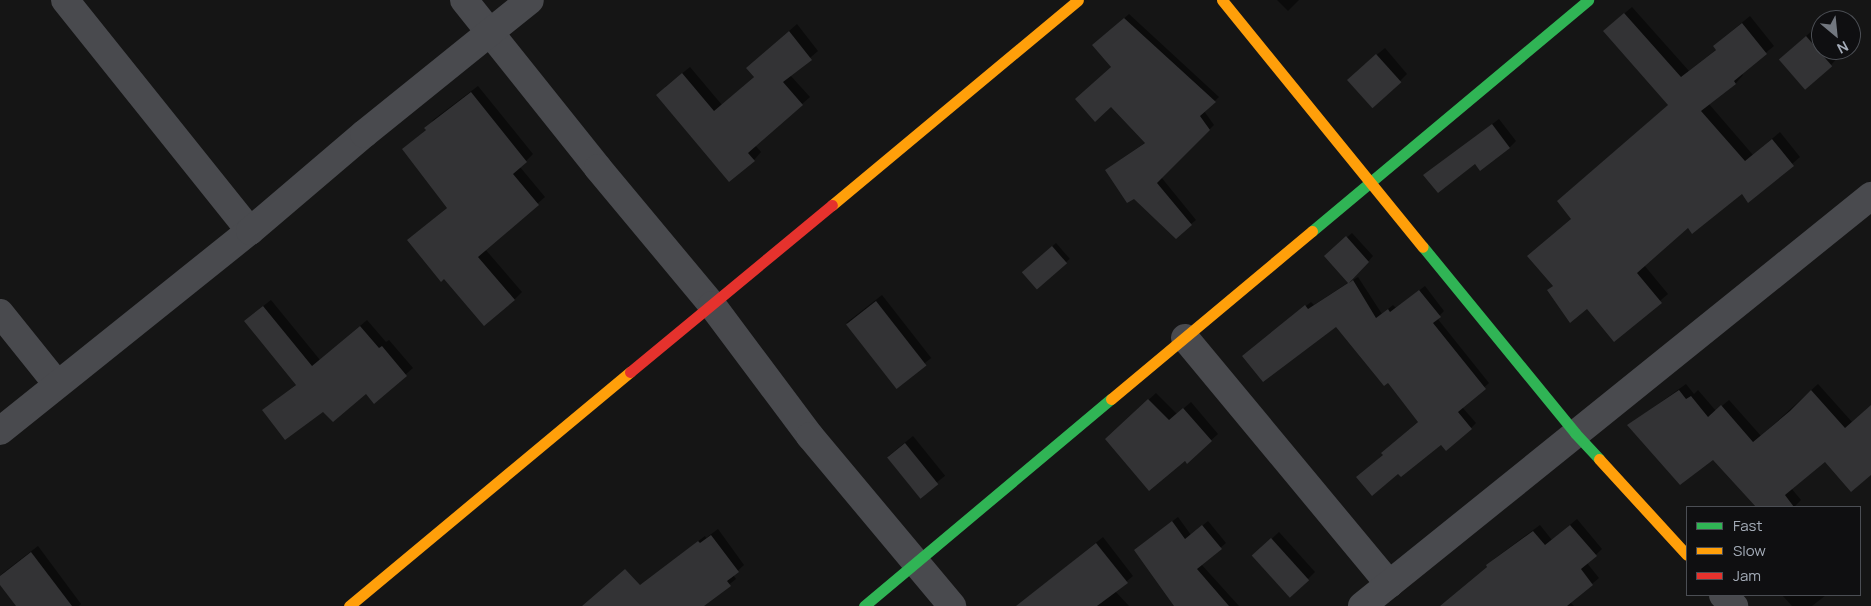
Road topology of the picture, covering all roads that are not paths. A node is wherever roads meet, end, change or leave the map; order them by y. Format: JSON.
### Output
{"nodes":[{"id":1,"x":66,"y":0,"type":"edge"},
{"id":2,"x":464,"y":0,"type":"edge"},
{"id":3,"x":530,"y":0,"type":"edge"},
{"id":4,"x":1078,"y":0,"type":"edge"},
{"id":5,"x":1222,"y":0,"type":"edge"},
{"id":6,"x":1588,"y":0,"type":"edge"},
{"id":7,"x":490,"y":32,"type":"junction"},
{"id":8,"x":1370,"y":183,"type":"junction"},
{"id":9,"x":1871,"y":196,"type":"edge"},
{"id":10,"x":250,"y":230,"type":"junction"},
{"id":11,"x":712,"y":305,"type":"junction"},
{"id":12,"x":0,"y":313,"type":"edge"},
{"id":13,"x":1185,"y":338,"type":"junction"},
{"id":14,"x":57,"y":384,"type":"junction"},
{"id":15,"x":0,"y":431,"type":"edge"},
{"id":16,"x":1575,"y":433,"type":"junction"},
{"id":17,"x":1686,"y":554,"type":"edge"},
{"id":18,"x":918,"y":563,"type":"junction"},
{"id":19,"x":1389,"y":584,"type":"junction"},
{"id":20,"x":1724,"y":596,"type":"edge"},
{"id":21,"x":349,"y":606,"type":"edge"},
{"id":22,"x":864,"y":606,"type":"edge"},
{"id":23,"x":952,"y":606,"type":"edge"},
{"id":24,"x":1362,"y":606,"type":"edge"},
{"id":25,"x":1734,"y":606,"type":"edge"}],
"edges":[{"from":1,"to":10,"type":"street"},
{"from":2,"to":7,"type":"street"},
{"from":3,"to":7,"type":"street"},
{"from":4,"to":11,"type":"street"},
{"from":5,"to":8,"type":"street"},
{"from":6,"to":8,"type":"street"},
{"from":7,"to":10,"type":"street"},
{"from":7,"to":11,"type":"street"},
{"from":8,"to":13,"type":"street"},
{"from":8,"to":16,"type":"street"},
{"from":9,"to":16,"type":"street"},
{"from":10,"to":14,"type":"street"},
{"from":11,"to":18,"type":"street"},
{"from":11,"to":21,"type":"street"},
{"from":12,"to":14,"type":"street"},
{"from":13,"to":18,"type":"street"},
{"from":13,"to":19,"type":"street"},
{"from":14,"to":15,"type":"street"},
{"from":16,"to":17,"type":"street"},
{"from":16,"to":19,"type":"street"},
{"from":18,"to":22,"type":"street"},
{"from":18,"to":23,"type":"street"},
{"from":19,"to":24,"type":"street"},
{"from":20,"to":25,"type":"street"}]}
